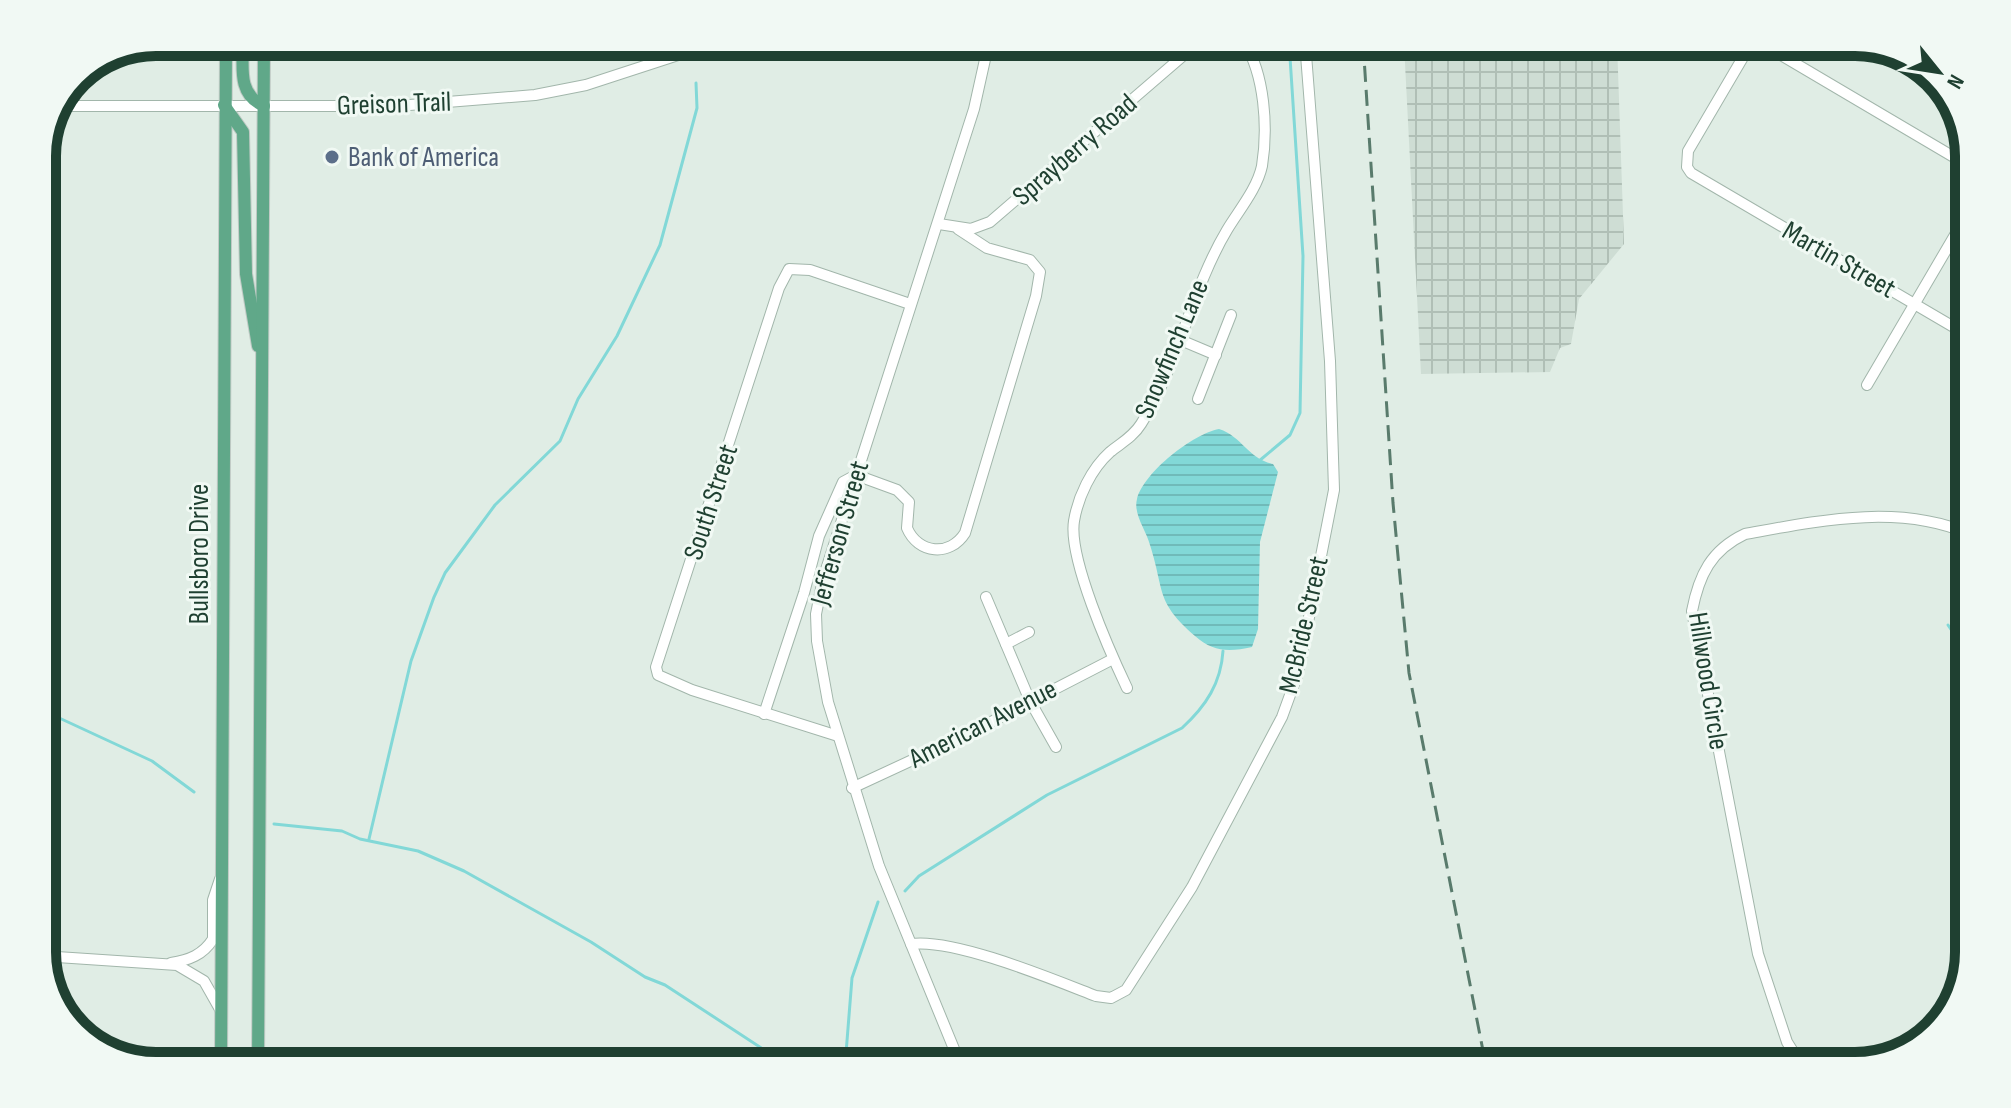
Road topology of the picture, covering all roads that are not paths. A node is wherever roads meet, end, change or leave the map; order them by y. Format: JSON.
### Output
{"nodes":[{"id":1,"x":226,"y":56,"type":"edge"},
{"id":2,"x":243,"y":56,"type":"edge"},
{"id":3,"x":264,"y":56,"type":"edge"},
{"id":4,"x":677,"y":56,"type":"edge"},
{"id":5,"x":986,"y":56,"type":"edge"},
{"id":6,"x":1183,"y":56,"type":"edge"},
{"id":7,"x":1252,"y":56,"type":"edge"},
{"id":8,"x":1306,"y":56,"type":"edge"},
{"id":9,"x":1744,"y":56,"type":"edge"},
{"id":10,"x":1783,"y":56,"type":"edge"},
{"id":11,"x":224,"y":105,"type":"junction"},
{"id":12,"x":70,"y":106,"type":"edge"},
{"id":13,"x":264,"y":106,"type":"junction"},
{"id":14,"x":1955,"y":158,"type":"edge"},
{"id":15,"x":939,"y":224,"type":"junction"},
{"id":16,"x":958,"y":229,"type":"junction"},
{"id":17,"x":1955,"y":234,"type":"edge"},
{"id":18,"x":1913,"y":303,"type":"junction"},
{"id":19,"x":910,"y":304,"type":"junction"},
{"id":20,"x":1231,"y":315,"type":"dead end"},
{"id":21,"x":1955,"y":328,"type":"edge"},
{"id":22,"x":1178,"y":339,"type":"junction"},
{"id":23,"x":1216,"y":355,"type":"junction"},
{"id":24,"x":264,"y":372,"type":"junction"},
{"id":25,"x":1867,"y":385,"type":"dead end"},
{"id":26,"x":1198,"y":399,"type":"dead end"},
{"id":27,"x":856,"y":475,"type":"junction"},
{"id":28,"x":1955,"y":528,"type":"edge"},
{"id":29,"x":986,"y":597,"type":"dead end"},
{"id":30,"x":1029,"y":632,"type":"dead end"},
{"id":31,"x":1006,"y":644,"type":"junction"},
{"id":32,"x":1113,"y":659,"type":"junction"},
{"id":33,"x":1127,"y":688,"type":"dead end"},
{"id":34,"x":1030,"y":701,"type":"junction"},
{"id":35,"x":764,"y":714,"type":"junction"},
{"id":36,"x":838,"y":736,"type":"junction"},
{"id":37,"x":1056,"y":747,"type":"dead end"},
{"id":38,"x":852,"y":788,"type":"junction"},
{"id":39,"x":222,"y":876,"type":"junction"},
{"id":40,"x":911,"y":944,"type":"junction"},
{"id":41,"x":56,"y":957,"type":"edge"},
{"id":42,"x":157,"y":964,"type":"junction"},
{"id":43,"x":221,"y":1010,"type":"junction"},
{"id":44,"x":221,"y":1052,"type":"edge"},
{"id":45,"x":228,"y":1052,"type":"edge"},
{"id":46,"x":258,"y":1052,"type":"edge"},
{"id":47,"x":955,"y":1052,"type":"edge"},
{"id":48,"x":1793,"y":1052,"type":"edge"}],
"edges":[{"from":1,"to":11,"type":"main road","name":"Bullsboro Drive"},
{"from":2,"to":13,"type":"main road"},
{"from":3,"to":13,"type":"main road"},
{"from":4,"to":13,"type":"street","name":"Greison Trail"},
{"from":5,"to":15,"type":"street","name":"Jefferson Street"},
{"from":6,"to":16,"type":"street","name":"Sprayberry Road"},
{"from":7,"to":22,"type":"street","name":"Snowfinch Lane"},
{"from":8,"to":40,"type":"street","name":"McBride Street"},
{"from":9,"to":18,"type":"street","name":"Martin Street"},
{"from":10,"to":14,"type":"street"},
{"from":11,"to":12,"type":"street","name":"Greison Trail"},
{"from":11,"to":13,"type":"street","name":"Greison Trail"},
{"from":11,"to":24,"type":"main road"},
{"from":11,"to":39,"type":"main road","name":"Bullsboro Drive"},
{"from":13,"to":24,"type":"main road"},
{"from":15,"to":16,"type":"street"},
{"from":15,"to":19,"type":"street","name":"Jefferson Street"},
{"from":16,"to":27,"type":"street"},
{"from":17,"to":18,"type":"street"},
{"from":18,"to":21,"type":"street","name":"Martin Street"},
{"from":18,"to":25,"type":"street"},
{"from":19,"to":27,"type":"street","name":"Jefferson Street"},
{"from":19,"to":35,"type":"street","name":"South Street"},
{"from":20,"to":23,"type":"street"},
{"from":22,"to":23,"type":"street"},
{"from":22,"to":32,"type":"street","name":"Snowfinch Lane"},
{"from":23,"to":26,"type":"street"},
{"from":24,"to":46,"type":"main road"},
{"from":27,"to":35,"type":"street"},
{"from":27,"to":36,"type":"street","name":"Jefferson Street"},
{"from":28,"to":48,"type":"street","name":"Hillwood Circle"},
{"from":29,"to":31,"type":"street"},
{"from":30,"to":31,"type":"street"},
{"from":31,"to":34,"type":"street"},
{"from":32,"to":33,"type":"street","name":"Snowfinch Lane"},
{"from":32,"to":34,"type":"street","name":"American Avenue"},
{"from":34,"to":37,"type":"street"},
{"from":34,"to":38,"type":"street","name":"American Avenue"},
{"from":35,"to":36,"type":"street","name":"South Street"},
{"from":36,"to":38,"type":"street","name":"Jefferson Street"},
{"from":38,"to":40,"type":"street","name":"Jefferson Street"},
{"from":39,"to":42,"type":"street"},
{"from":39,"to":43,"type":"main road","name":"Bullsboro Drive"},
{"from":40,"to":47,"type":"street","name":"Jefferson Street"},
{"from":41,"to":42,"type":"street"},
{"from":42,"to":43,"type":"street"},
{"from":43,"to":44,"type":"main road","name":"Bullsboro Drive"},
{"from":43,"to":45,"type":"main road"}]}
